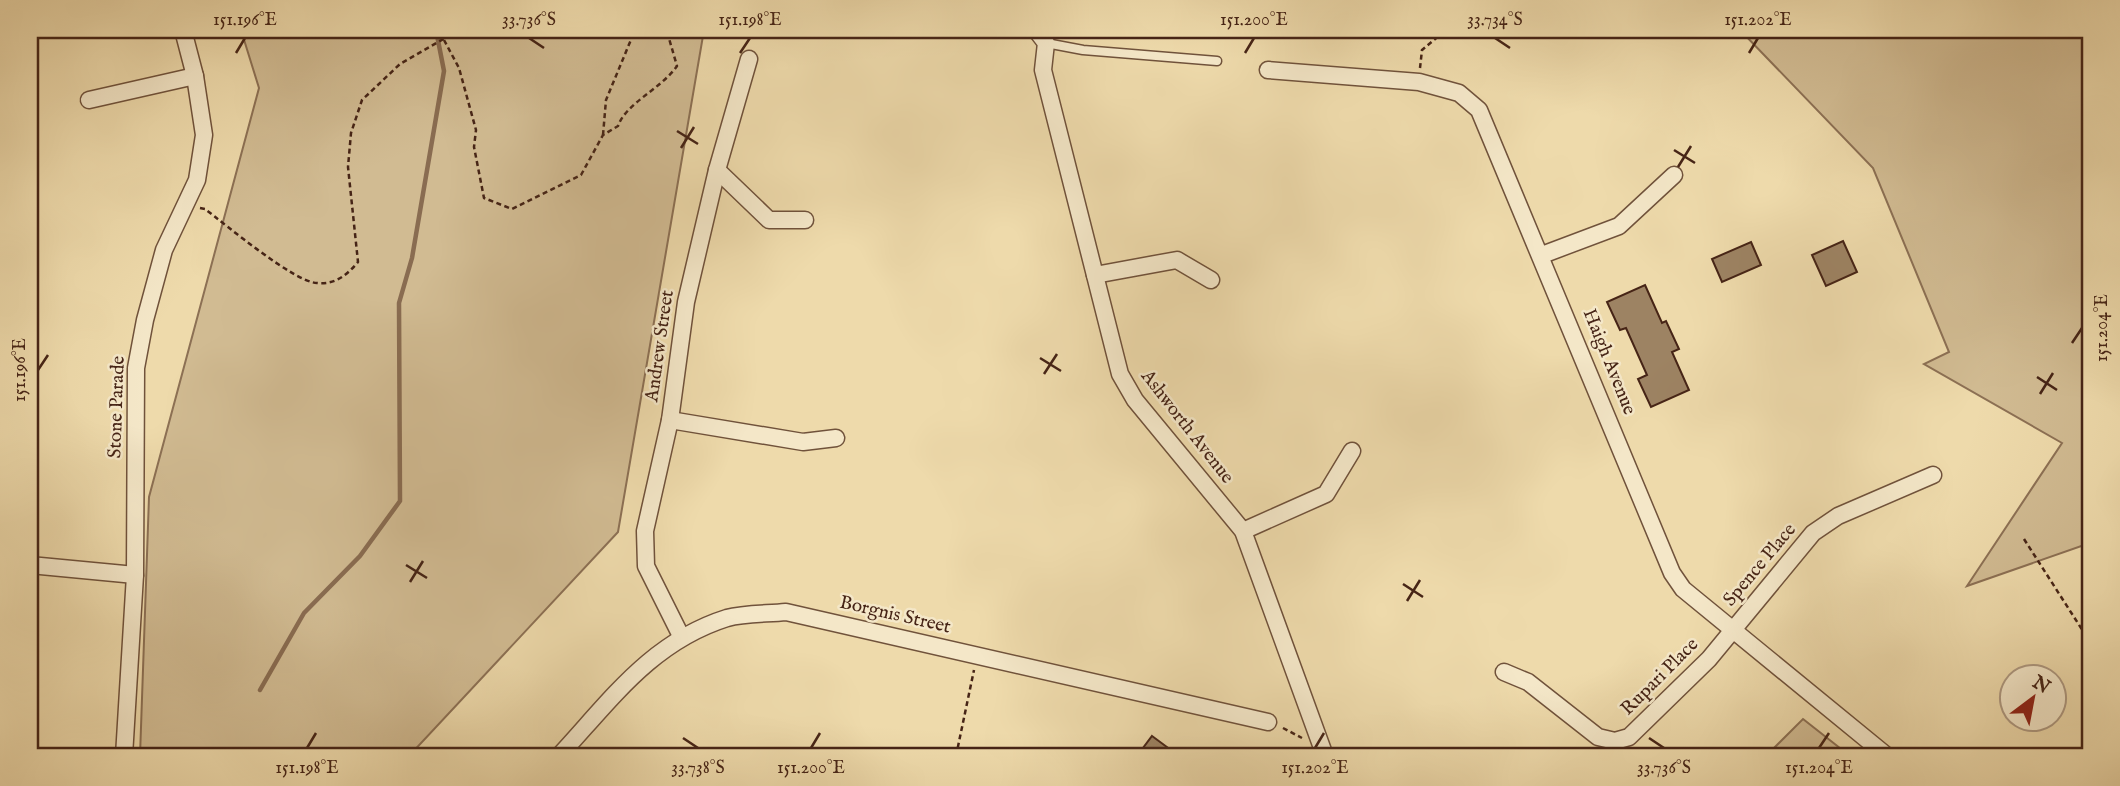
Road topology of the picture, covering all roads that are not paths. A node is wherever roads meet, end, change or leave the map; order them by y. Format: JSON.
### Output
{"nodes":[{"id":1,"x":183,"y":30,"type":"edge"},
{"id":2,"x":1041,"y":36,"type":"edge"},
{"id":3,"x":749,"y":59,"type":"dead end"},
{"id":4,"x":1217,"y":61,"type":"dead end"},
{"id":5,"x":1268,"y":70,"type":"dead end"},
{"id":6,"x":195,"y":76,"type":"junction"},
{"id":7,"x":89,"y":100,"type":"dead end"},
{"id":8,"x":717,"y":170,"type":"junction"},
{"id":9,"x":1674,"y":175,"type":"dead end"},
{"id":10,"x":805,"y":220,"type":"dead end"},
{"id":11,"x":1542,"y":255,"type":"junction"},
{"id":12,"x":1095,"y":275,"type":"junction"},
{"id":13,"x":1211,"y":280,"type":"dead end"},
{"id":14,"x":670,"y":420,"type":"junction"},
{"id":15,"x":836,"y":438,"type":"dead end"},
{"id":16,"x":1352,"y":451,"type":"dead end"},
{"id":17,"x":1933,"y":475,"type":"dead end"},
{"id":18,"x":1242,"y":531,"type":"junction"},
{"id":19,"x":30,"y":565,"type":"edge"},
{"id":20,"x":135,"y":575,"type":"junction"},
{"id":21,"x":1734,"y":629,"type":"junction"},
{"id":22,"x":681,"y":636,"type":"junction"},
{"id":23,"x":1504,"y":672,"type":"dead end"},
{"id":24,"x":1268,"y":722,"type":"road end"},
{"id":25,"x":1322,"y":748,"type":"edge"},
{"id":26,"x":124,"y":756,"type":"edge"},
{"id":27,"x":559,"y":756,"type":"edge"},
{"id":28,"x":1887,"y":756,"type":"edge"}],
"edges":[{"from":1,"to":6,"type":"street","name":"Stone Parade"},
{"from":2,"to":4,"type":"lane"},
{"from":2,"to":12,"type":"street","name":"Ashworth Avenue"},
{"from":3,"to":8,"type":"street","name":"Andrew Street"},
{"from":5,"to":11,"type":"street","name":"Haigh Avenue"},
{"from":6,"to":7,"type":"street"},
{"from":6,"to":20,"type":"street","name":"Stone Parade"},
{"from":8,"to":10,"type":"street"},
{"from":8,"to":14,"type":"street","name":"Andrew Street"},
{"from":9,"to":11,"type":"street"},
{"from":11,"to":21,"type":"street","name":"Haigh Avenue"},
{"from":12,"to":13,"type":"street"},
{"from":12,"to":18,"type":"street","name":"Ashworth Avenue"},
{"from":14,"to":15,"type":"street"},
{"from":14,"to":22,"type":"street","name":"Andrew Street"},
{"from":16,"to":18,"type":"street"},
{"from":17,"to":21,"type":"street","name":"Spence Place"},
{"from":18,"to":25,"type":"street","name":"Ashworth Avenue"},
{"from":19,"to":20,"type":"street"},
{"from":20,"to":26,"type":"street","name":"Stone Parade"},
{"from":21,"to":23,"type":"street","name":"Rupari Place"},
{"from":21,"to":28,"type":"street","name":"Haigh Avenue"},
{"from":22,"to":24,"type":"street","name":"Borgnis Street"},
{"from":22,"to":27,"type":"street","name":"Borgnis Street"}]}
